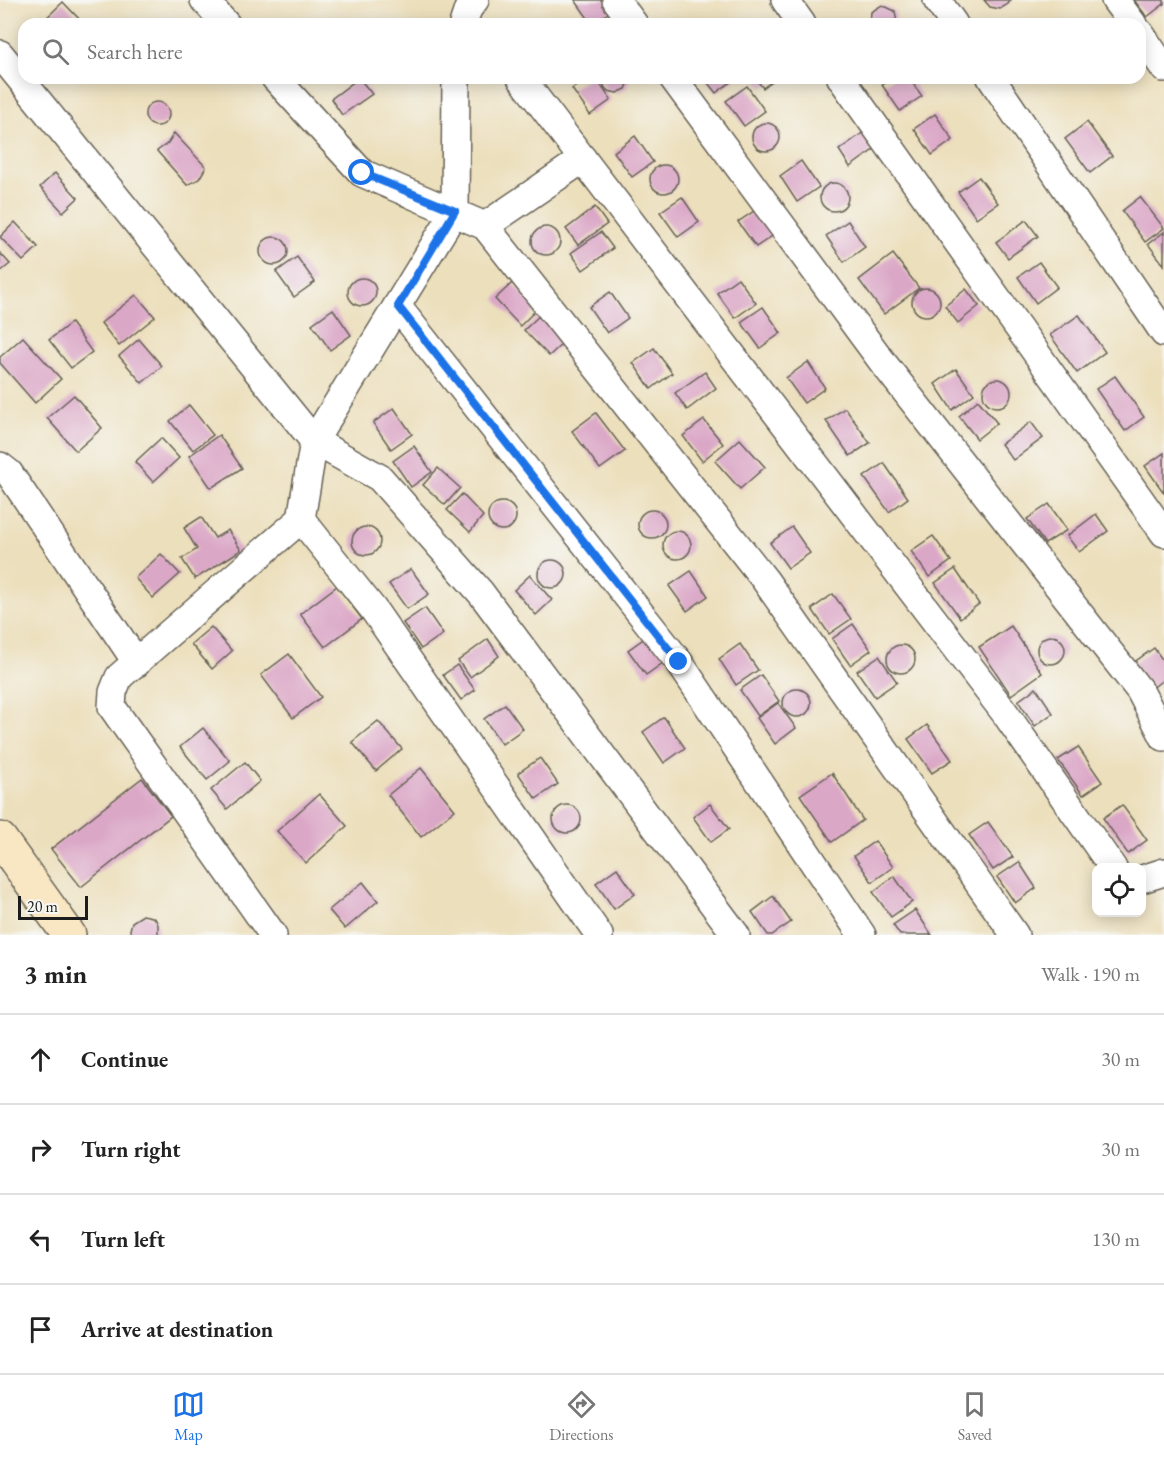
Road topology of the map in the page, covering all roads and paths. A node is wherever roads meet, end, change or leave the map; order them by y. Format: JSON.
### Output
{"nodes":[{"id":1,"x":204,"y":0,"type":"edge"},
{"id":2,"x":616,"y":0,"type":"edge"},
{"id":3,"x":785,"y":0,"type":"edge"},
{"id":4,"x":937,"y":0,"type":"edge"},
{"id":5,"x":1115,"y":0,"type":"edge"},
{"id":6,"x":220,"y":18,"type":"edge"},
{"id":7,"x":630,"y":18,"type":"edge"},
{"id":8,"x":798,"y":18,"type":"edge"},
{"id":9,"x":950,"y":18,"type":"edge"},
{"id":10,"x":1128,"y":18,"type":"edge"},
{"id":11,"x":1146,"y":42,"type":"edge"},
{"id":12,"x":0,"y":54,"type":"edge"},
{"id":13,"x":1164,"y":68,"type":"edge"},
{"id":14,"x":18,"y":76,"type":"edge"},
{"id":15,"x":24,"y":84,"type":"edge"},
{"id":16,"x":280,"y":84,"type":"edge"},
{"id":17,"x":456,"y":84,"type":"edge"},
{"id":18,"x":526,"y":84,"type":"edge"},
{"id":19,"x":677,"y":84,"type":"edge"},
{"id":20,"x":845,"y":84,"type":"edge"},
{"id":21,"x":995,"y":84,"type":"edge"},
{"id":22,"x":583,"y":159,"type":"junction"},
{"id":23,"x":455,"y":211,"type":"junction"},
{"id":24,"x":485,"y":226,"type":"junction"},
{"id":25,"x":398,"y":306,"type":"junction"},
{"id":26,"x":1164,"y":333,"type":"edge"},
{"id":27,"x":314,"y":441,"type":"junction"},
{"id":28,"x":0,"y":466,"type":"edge"},
{"id":29,"x":301,"y":519,"type":"junction"},
{"id":30,"x":1164,"y":533,"type":"edge"},
{"id":31,"x":136,"y":663,"type":"junction"},
{"id":32,"x":1164,"y":737,"type":"edge"},
{"id":33,"x":0,"y":839,"type":"edge"},
{"id":34,"x":1110,"y":863,"type":"edge"},
{"id":35,"x":69,"y":935,"type":"edge"},
{"id":36,"x":273,"y":935,"type":"edge"},
{"id":37,"x":599,"y":935,"type":"edge"},
{"id":38,"x":736,"y":935,"type":"edge"},
{"id":39,"x":862,"y":935,"type":"edge"},
{"id":40,"x":1015,"y":935,"type":"edge"}],
"edges":[{"from":1,"to":6,"type":"street"},
{"from":2,"to":7,"type":"street"},
{"from":3,"to":8,"type":"street"},
{"from":4,"to":9,"type":"street"},
{"from":5,"to":10,"type":"street"},
{"from":11,"to":13,"type":"street"},
{"from":12,"to":14,"type":"street"},
{"from":15,"to":27,"type":"street"},
{"from":16,"to":23,"type":"street"},
{"from":17,"to":23,"type":"street"},
{"from":18,"to":22,"type":"street"},
{"from":19,"to":32,"type":"street"},
{"from":20,"to":30,"type":"street"},
{"from":21,"to":26,"type":"street"},
{"from":22,"to":24,"type":"street"},
{"from":22,"to":34,"type":"street"},
{"from":23,"to":24,"type":"street"},
{"from":23,"to":25,"type":"street"},
{"from":24,"to":40,"type":"street"},
{"from":25,"to":27,"type":"street"},
{"from":25,"to":39,"type":"street"},
{"from":27,"to":29,"type":"street"},
{"from":27,"to":38,"type":"street"},
{"from":28,"to":31,"type":"street"},
{"from":29,"to":31,"type":"street"},
{"from":29,"to":37,"type":"street"},
{"from":31,"to":36,"type":"street"},
{"from":33,"to":35,"type":"main road"}]}
